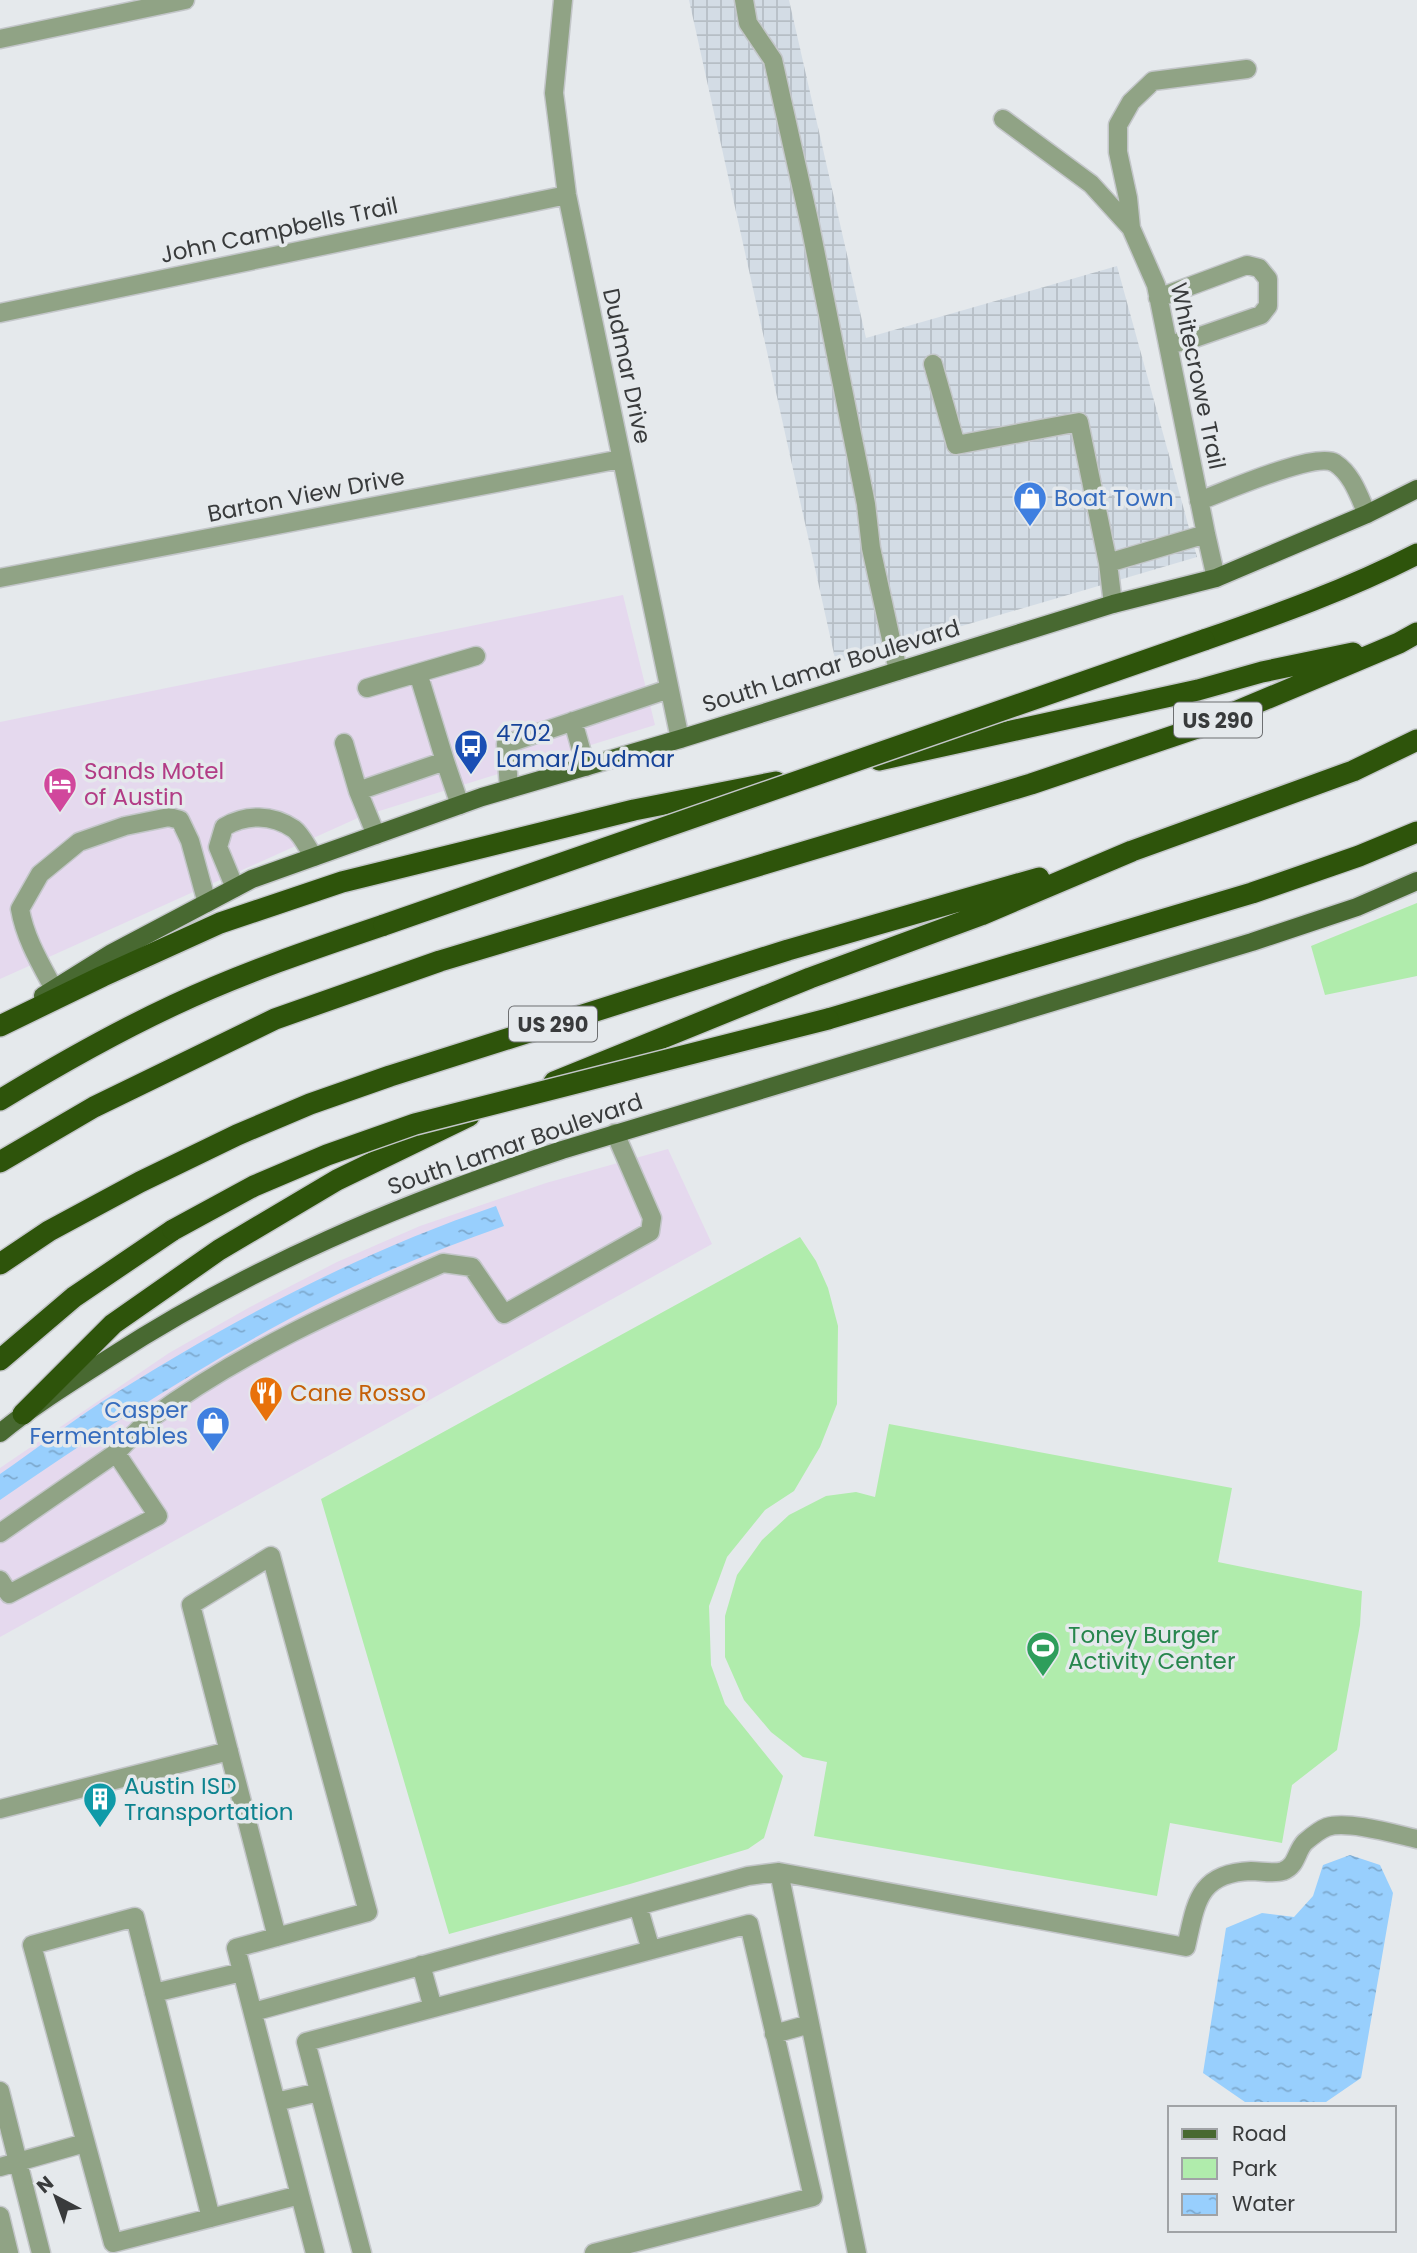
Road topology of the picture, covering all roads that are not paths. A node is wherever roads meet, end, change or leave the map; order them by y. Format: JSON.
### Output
{"nodes":[{"id":1,"x":185,"y":0,"type":"edge"},
{"id":2,"x":563,"y":0,"type":"edge"},
{"id":3,"x":744,"y":0,"type":"edge"},
{"id":4,"x":0,"y":39,"type":"edge"},
{"id":5,"x":1247,"y":69,"type":"dead end"},
{"id":6,"x":1003,"y":119,"type":"dead end"},
{"id":7,"x":567,"y":195,"type":"junction"},
{"id":8,"x":1131,"y":228,"type":"junction"},
{"id":9,"x":1158,"y":298,"type":"junction"},
{"id":10,"x":0,"y":313,"type":"edge"},
{"id":11,"x":1168,"y":345,"type":"junction"},
{"id":12,"x":933,"y":364,"type":"dead end"},
{"id":13,"x":621,"y":459,"type":"junction"},
{"id":14,"x":1417,"y":489,"type":"edge"},
{"id":15,"x":1199,"y":501,"type":"junction"},
{"id":16,"x":1367,"y":514,"type":"junction"},
{"id":17,"x":1206,"y":534,"type":"junction"},
{"id":18,"x":1417,"y":554,"type":"edge"},
{"id":19,"x":1108,"y":563,"type":"junction"},
{"id":20,"x":0,"y":578,"type":"edge"},
{"id":21,"x":1216,"y":578,"type":"junction"},
{"id":22,"x":1113,"y":604,"type":"junction"},
{"id":23,"x":1408,"y":638,"type":"edge"},
{"id":24,"x":476,"y":656,"type":"dead end"},
{"id":25,"x":898,"y":671,"type":"junction"},
{"id":26,"x":418,"y":673,"type":"junction"},
{"id":27,"x":367,"y":688,"type":"dead end"},
{"id":28,"x":670,"y":689,"type":"junction"},
{"id":29,"x":573,"y":721,"type":"junction"},
{"id":30,"x":680,"y":739,"type":"junction"},
{"id":31,"x":1417,"y":740,"type":"edge"},
{"id":32,"x":344,"y":743,"type":"dead end"},
{"id":33,"x":445,"y":761,"type":"junction"},
{"id":34,"x":586,"y":767,"type":"junction"},
{"id":35,"x":509,"y":789,"type":"junction"},
{"id":36,"x":358,"y":790,"type":"junction"},
{"id":37,"x":460,"y":805,"type":"junction"},
{"id":38,"x":1417,"y":832,"type":"edge"},
{"id":39,"x":376,"y":835,"type":"junction"},
{"id":40,"x":1132,"y":851,"type":"junction"},
{"id":41,"x":314,"y":857,"type":"junction"},
{"id":42,"x":1417,"y":881,"type":"edge"},
{"id":43,"x":235,"y":888,"type":"junction"},
{"id":44,"x":207,"y":903,"type":"junction"},
{"id":45,"x":54,"y":989,"type":"junction"},
{"id":46,"x":0,"y":1025,"type":"edge"},
{"id":47,"x":0,"y":1100,"type":"edge"},
{"id":48,"x":615,"y":1133,"type":"junction"},
{"id":49,"x":0,"y":1162,"type":"edge"},
{"id":50,"x":0,"y":1264,"type":"edge"},
{"id":51,"x":0,"y":1360,"type":"edge"},
{"id":52,"x":23,"y":1414,"type":"junction"},
{"id":53,"x":0,"y":1433,"type":"edge"},
{"id":54,"x":116,"y":1453,"type":"junction"},
{"id":55,"x":0,"y":1533,"type":"edge"},
{"id":56,"x":0,"y":1580,"type":"edge"},
{"id":57,"x":229,"y":1751,"type":"junction"},
{"id":58,"x":0,"y":1809,"type":"edge"},
{"id":59,"x":1417,"y":1839,"type":"edge"},
{"id":60,"x":779,"y":1872,"type":"junction"},
{"id":61,"x":638,"y":1906,"type":"junction"},
{"id":62,"x":277,"y":1937,"type":"junction"},
{"id":63,"x":651,"y":1950,"type":"junction"},
{"id":64,"x":421,"y":1965,"type":"junction"},
{"id":65,"x":242,"y":1972,"type":"junction"},
{"id":66,"x":154,"y":1993,"type":"junction"},
{"id":67,"x":433,"y":2008,"type":"junction"},
{"id":68,"x":253,"y":2012,"type":"junction"},
{"id":69,"x":810,"y":2024,"type":"junction"},
{"id":70,"x":774,"y":2034,"type":"junction"},
{"id":71,"x":0,"y":2091,"type":"edge"},
{"id":72,"x":320,"y":2092,"type":"junction"},
{"id":73,"x":276,"y":2102,"type":"junction"},
{"id":74,"x":85,"y":2143,"type":"junction"},
{"id":75,"x":18,"y":2162,"type":"junction"},
{"id":76,"x":0,"y":2167,"type":"edge"},
{"id":77,"x":844,"y":2190,"type":"junction"},
{"id":78,"x":300,"y":2195,"type":"junction"},
{"id":79,"x":813,"y":2197,"type":"junction"},
{"id":80,"x":0,"y":2216,"type":"edge"},
{"id":81,"x":211,"y":2218,"type":"junction"},
{"id":82,"x":9,"y":2253,"type":"edge"},
{"id":83,"x":41,"y":2253,"type":"edge"},
{"id":84,"x":315,"y":2253,"type":"edge"},
{"id":85,"x":362,"y":2253,"type":"edge"},
{"id":86,"x":594,"y":2253,"type":"edge"},
{"id":87,"x":857,"y":2253,"type":"edge"}],
"edges":[{"from":1,"to":4,"type":"street"},
{"from":2,"to":7,"type":"street","name":"Dudmar Drive"},
{"from":3,"to":25,"type":"street"},
{"from":5,"to":8,"type":"street"},
{"from":6,"to":8,"type":"street","name":"Whitecrowe Trail"},
{"from":7,"to":10,"type":"street","name":"John Campbells Trail"},
{"from":7,"to":13,"type":"street","name":"Dudmar Drive"},
{"from":8,"to":9,"type":"street","name":"Whitecrowe Trail"},
{"from":9,"to":11,"type":"street","name":"Whitecrowe Trail"},
{"from":9,"to":11,"type":"street"},
{"from":11,"to":15,"type":"street","name":"Whitecrowe Trail"},
{"from":12,"to":19,"type":"street"},
{"from":13,"to":20,"type":"street","name":"Barton View Drive"},
{"from":13,"to":28,"type":"street","name":"Dudmar Drive"},
{"from":14,"to":16,"type":"main road","name":"South Lamar Boulevard"},
{"from":15,"to":16,"type":"street"},
{"from":15,"to":17,"type":"street","name":"Whitecrowe Trail"},
{"from":16,"to":21,"type":"main road","name":"South Lamar Boulevard"},
{"from":17,"to":19,"type":"street"},
{"from":17,"to":21,"type":"street","name":"Whitecrowe Trail"},
{"from":18,"to":47,"type":"highway","bridge":true},
{"from":19,"to":22,"type":"street"},
{"from":21,"to":22,"type":"main road","name":"South Lamar Boulevard"},
{"from":22,"to":25,"type":"main road","name":"South Lamar Boulevard"},
{"from":23,"to":46,"type":"highway"},
{"from":23,"to":49,"type":"highway","number":"US 290"},
{"from":24,"to":26,"type":"street"},
{"from":25,"to":30,"type":"main road","name":"South Lamar Boulevard"},
{"from":26,"to":27,"type":"street"},
{"from":26,"to":33,"type":"street"},
{"from":28,"to":29,"type":"street"},
{"from":28,"to":30,"type":"street","name":"Dudmar Drive"},
{"from":29,"to":34,"type":"street"},
{"from":29,"to":35,"type":"street"},
{"from":30,"to":34,"type":"main road","name":"South Lamar Boulevard"},
{"from":31,"to":40,"type":"highway","number":"US 290"},
{"from":32,"to":36,"type":"street"},
{"from":33,"to":36,"type":"street"},
{"from":33,"to":37,"type":"street"},
{"from":34,"to":35,"type":"main road","name":"South Lamar Boulevard"},
{"from":35,"to":37,"type":"main road","name":"South Lamar Boulevard"},
{"from":36,"to":39,"type":"street"},
{"from":37,"to":39,"type":"main road","name":"South Lamar Boulevard"},
{"from":38,"to":51,"type":"highway","bridge":true},
{"from":39,"to":41,"type":"main road","name":"South Lamar Boulevard"},
{"from":40,"to":50,"type":"highway","number":"US 290"},
{"from":40,"to":52,"type":"highway"},
{"from":41,"to":43,"type":"main road","name":"South Lamar Boulevard"},
{"from":41,"to":43,"type":"street"},
{"from":42,"to":48,"type":"main road","name":"South Lamar Boulevard"},
{"from":43,"to":44,"type":"main road","name":"South Lamar Boulevard"},
{"from":44,"to":45,"type":"main road","name":"South Lamar Boulevard"},
{"from":44,"to":45,"type":"street"},
{"from":45,"to":46,"type":"main road","name":"South Lamar Boulevard"},
{"from":48,"to":52,"type":"main road","name":"South Lamar Boulevard"},
{"from":48,"to":54,"type":"street"},
{"from":52,"to":53,"type":"main road","name":"South Lamar Boulevard"},
{"from":54,"to":55,"type":"street"},
{"from":54,"to":56,"type":"street"},
{"from":57,"to":58,"type":"street"},
{"from":57,"to":62,"type":"street"},
{"from":57,"to":62,"type":"street"},
{"from":59,"to":60,"type":"street"},
{"from":60,"to":61,"type":"street"},
{"from":60,"to":69,"type":"street"},
{"from":61,"to":63,"type":"street"},
{"from":61,"to":64,"type":"street"},
{"from":62,"to":65,"type":"street"},
{"from":63,"to":67,"type":"street"},
{"from":63,"to":70,"type":"street"},
{"from":64,"to":67,"type":"street"},
{"from":64,"to":68,"type":"street"},
{"from":65,"to":66,"type":"street"},
{"from":65,"to":68,"type":"street"},
{"from":66,"to":74,"type":"street"},
{"from":66,"to":81,"type":"street"},
{"from":67,"to":72,"type":"street"},
{"from":68,"to":73,"type":"street"},
{"from":69,"to":70,"type":"street"},
{"from":69,"to":77,"type":"street"},
{"from":70,"to":79,"type":"street"},
{"from":71,"to":75,"type":"street"},
{"from":72,"to":73,"type":"street"},
{"from":72,"to":85,"type":"street"},
{"from":73,"to":78,"type":"street"},
{"from":74,"to":75,"type":"street"},
{"from":74,"to":81,"type":"street"},
{"from":75,"to":76,"type":"street"},
{"from":75,"to":83,"type":"street"},
{"from":77,"to":79,"type":"street"},
{"from":77,"to":87,"type":"street"},
{"from":78,"to":81,"type":"street"},
{"from":78,"to":84,"type":"street"},
{"from":79,"to":86,"type":"street"},
{"from":80,"to":82,"type":"street"}]}
